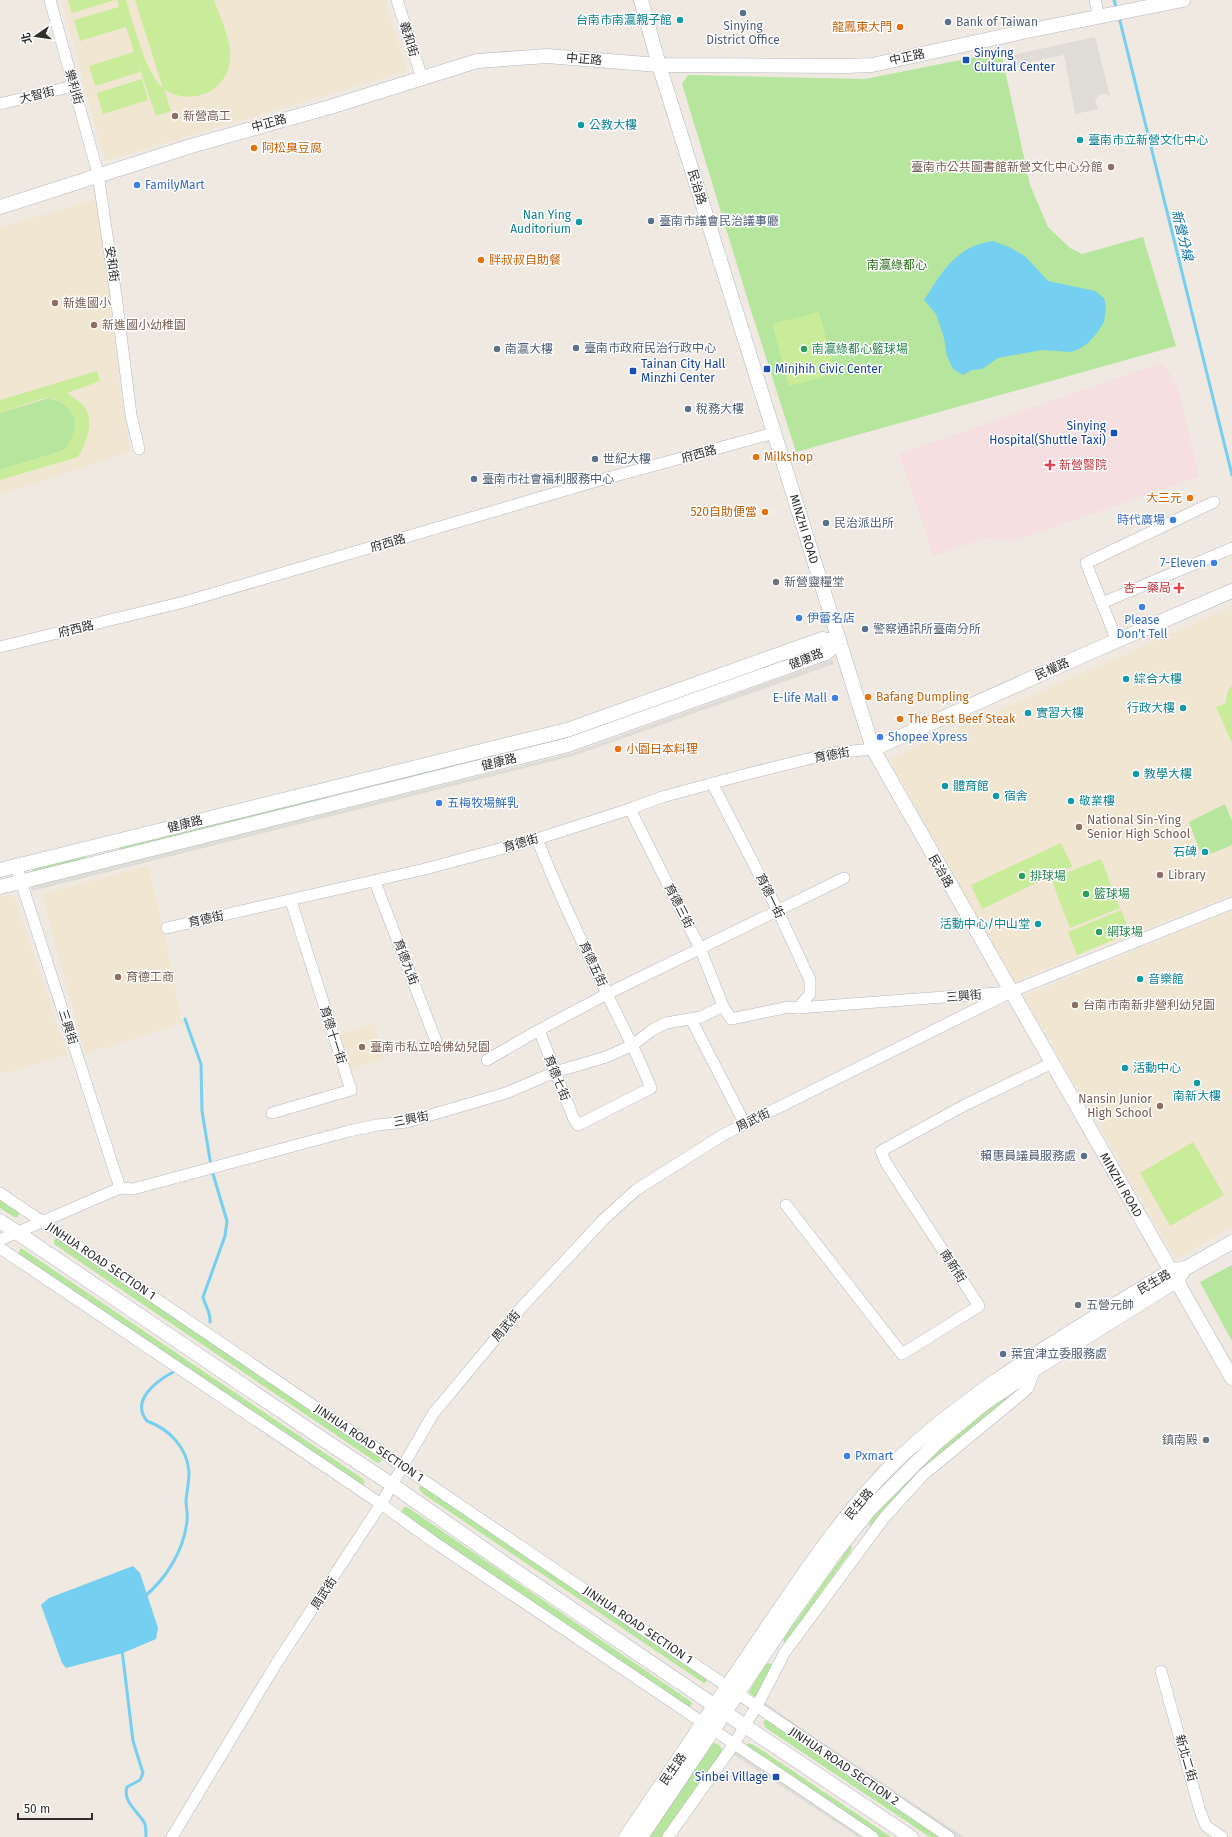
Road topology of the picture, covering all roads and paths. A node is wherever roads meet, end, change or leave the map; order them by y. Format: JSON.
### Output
{"nodes":[{"id":1,"x":50,"y":0,"type":"edge"},
{"id":2,"x":397,"y":0,"type":"edge"},
{"id":3,"x":641,"y":0,"type":"edge"},
{"id":4,"x":1095,"y":0,"type":"edge"},
{"id":5,"x":1182,"y":0,"type":"edge"},
{"id":6,"x":1102,"y":16,"type":"junction"},
{"id":7,"x":660,"y":65,"type":"junction"},
{"id":8,"x":422,"y":78,"type":"junction"},
{"id":9,"x":73,"y":86,"type":"junction"},
{"id":10,"x":0,"y":104,"type":"edge"},
{"id":11,"x":98,"y":174,"type":"junction"},
{"id":12,"x":0,"y":207,"type":"edge"},
{"id":13,"x":774,"y":433,"type":"junction"},
{"id":14,"x":139,"y":449,"type":"dead end"},
{"id":15,"x":1214,"y":502,"type":"dead end"},
{"id":16,"x":1232,"y":548,"type":"edge"},
{"id":17,"x":1232,"y":591,"type":"edge"},
{"id":18,"x":1102,"y":603,"type":"junction"},
{"id":19,"x":1117,"y":641,"type":"junction"},
{"id":20,"x":839,"y":642,"type":"junction"},
{"id":21,"x":0,"y":647,"type":"edge"},
{"id":22,"x":520,"y":741,"type":"junction"},
{"id":23,"x":873,"y":750,"type":"junction"},
{"id":24,"x":524,"y":756,"type":"junction"},
{"id":25,"x":712,"y":783,"type":"junction"},
{"id":26,"x":630,"y":809,"type":"junction"},
{"id":27,"x":537,"y":839,"type":"junction"},
{"id":28,"x":16,"y":866,"type":"junction"},
{"id":29,"x":0,"y":870,"type":"edge"},
{"id":30,"x":844,"y":878,"type":"dead end"},
{"id":31,"x":20,"y":882,"type":"junction"},
{"id":32,"x":376,"y":882,"type":"junction"},
{"id":33,"x":0,"y":887,"type":"edge"},
{"id":34,"x":291,"y":901,"type":"junction"},
{"id":35,"x":1232,"y":903,"type":"edge"},
{"id":36,"x":777,"y":910,"type":"junction"},
{"id":37,"x":167,"y":928,"type":"dead end"},
{"id":38,"x":700,"y":948,"type":"junction"},
{"id":39,"x":1010,"y":992,"type":"junction"},
{"id":40,"x":607,"y":994,"type":"junction"},
{"id":41,"x":722,"y":1006,"type":"junction"},
{"id":42,"x":798,"y":1008,"type":"junction"},
{"id":43,"x":691,"y":1019,"type":"junction"},
{"id":44,"x":538,"y":1030,"type":"junction"},
{"id":45,"x":436,"y":1041,"type":"dead end"},
{"id":46,"x":633,"y":1044,"type":"junction"},
{"id":47,"x":487,"y":1060,"type":"dead end"},
{"id":48,"x":1052,"y":1063,"type":"junction"},
{"id":49,"x":555,"y":1072,"type":"junction"},
{"id":50,"x":272,"y":1113,"type":"dead end"},
{"id":51,"x":745,"y":1124,"type":"junction"},
{"id":52,"x":578,"y":1125,"type":"joint"},
{"id":53,"x":120,"y":1188,"type":"junction"},
{"id":54,"x":0,"y":1193,"type":"edge"},
{"id":55,"x":786,"y":1205,"type":"dead end"},
{"id":56,"x":0,"y":1221,"type":"edge"},
{"id":57,"x":43,"y":1221,"type":"junction"},
{"id":58,"x":18,"y":1233,"type":"junction"},
{"id":59,"x":0,"y":1240,"type":"edge"},
{"id":60,"x":1232,"y":1242,"type":"edge"},
{"id":61,"x":0,"y":1248,"type":"edge"},
{"id":62,"x":1173,"y":1276,"type":"junction"},
{"id":63,"x":1035,"y":1369,"type":"junction"},
{"id":64,"x":1232,"y":1378,"type":"edge"},
{"id":65,"x":403,"y":1466,"type":"junction"},
{"id":66,"x":391,"y":1484,"type":"junction"},
{"id":67,"x":381,"y":1504,"type":"junction"},
{"id":68,"x":1161,"y":1671,"type":"dead end"},
{"id":69,"x":732,"y":1691,"type":"junction"},
{"id":70,"x":756,"y":1706,"type":"junction"},
{"id":71,"x":720,"y":1710,"type":"junction"},
{"id":72,"x":745,"y":1725,"type":"junction"},
{"id":73,"x":709,"y":1727,"type":"junction"},
{"id":74,"x":734,"y":1744,"type":"junction"},
{"id":75,"x":172,"y":1837,"type":"edge"},
{"id":76,"x":626,"y":1837,"type":"edge"},
{"id":77,"x":641,"y":1837,"type":"edge"},
{"id":78,"x":668,"y":1837,"type":"edge"},
{"id":79,"x":873,"y":1837,"type":"edge"},
{"id":80,"x":911,"y":1837,"type":"edge"},
{"id":81,"x":949,"y":1837,"type":"edge"},
{"id":82,"x":1222,"y":1837,"type":"edge"}],
"edges":[{"from":1,"to":9,"type":"street","name":"樂利街"},
{"from":2,"to":8,"type":"street","name":"義和街"},
{"from":3,"to":7,"type":"street"},
{"from":4,"to":6,"type":"street"},
{"from":5,"to":6,"type":"street","name":"中正路"},
{"from":6,"to":7,"type":"street","name":"中正路"},
{"from":7,"to":8,"type":"street","name":"中正路"},
{"from":7,"to":13,"type":"street","name":"民治路"},
{"from":8,"to":11,"type":"street","name":"中正路"},
{"from":9,"to":10,"type":"street","name":"大智街"},
{"from":9,"to":11,"type":"street","name":"樂利街"},
{"from":11,"to":12,"type":"street","name":"中正路"},
{"from":11,"to":14,"type":"street","name":"安和街"},
{"from":13,"to":20,"type":"street","name":"MINZHI ROAD"},
{"from":13,"to":21,"type":"street","name":"府西路"},
{"from":15,"to":18,"type":"street"},
{"from":16,"to":18,"type":"street"},
{"from":17,"to":19,"type":"street","name":"民權路"},
{"from":18,"to":19,"type":"street"},
{"from":19,"to":23,"type":"street","name":"民權路"},
{"from":20,"to":22,"type":"street","name":"健康路"},
{"from":20,"to":23,"type":"street","name":"MINZHI ROAD"},
{"from":20,"to":24,"type":"street","name":"健康路"},
{"from":22,"to":24,"type":"street"},
{"from":22,"to":28,"type":"street","name":"健康路"},
{"from":23,"to":25,"type":"street","name":"育德街"},
{"from":23,"to":39,"type":"street","name":"民治路"},
{"from":24,"to":31,"type":"street","name":"健康路"},
{"from":25,"to":26,"type":"street","name":"育德街"},
{"from":25,"to":36,"type":"street","name":"育德一街"},
{"from":26,"to":27,"type":"street","name":"育德街"},
{"from":26,"to":38,"type":"street","name":"育德三街"},
{"from":27,"to":32,"type":"street","name":"育德街"},
{"from":27,"to":40,"type":"street","name":"育德五街"},
{"from":28,"to":29,"type":"street","name":"健康路"},
{"from":28,"to":31,"type":"street","name":"三興街"},
{"from":30,"to":36,"type":"street"},
{"from":31,"to":33,"type":"street","name":"健康路"},
{"from":31,"to":53,"type":"street","name":"三興街"},
{"from":32,"to":34,"type":"street","name":"育德街"},
{"from":32,"to":45,"type":"street","name":"育德九街"},
{"from":34,"to":37,"type":"street","name":"育德街"},
{"from":34,"to":50,"type":"street","name":"育德十一街"},
{"from":35,"to":39,"type":"street","name":"三興街"},
{"from":36,"to":38,"type":"street"},
{"from":36,"to":42,"type":"street","name":"育德一街"},
{"from":38,"to":40,"type":"street"},
{"from":38,"to":41,"type":"street","name":"育德三街"},
{"from":39,"to":42,"type":"street","name":"三興街"},
{"from":39,"to":48,"type":"street","name":"MINZHI ROAD"},
{"from":39,"to":51,"type":"street","name":"周武街"},
{"from":40,"to":44,"type":"street"},
{"from":40,"to":46,"type":"street","name":"育德五街"},
{"from":41,"to":42,"type":"street","name":"三興街"},
{"from":41,"to":43,"type":"street","name":"三興街"},
{"from":43,"to":46,"type":"street","name":"三興街"},
{"from":43,"to":51,"type":"street"},
{"from":44,"to":47,"type":"street"},
{"from":44,"to":49,"type":"street","name":"育德七街"},
{"from":46,"to":49,"type":"street","name":"三興街"},
{"from":46,"to":52,"type":"street","name":"育德五街"},
{"from":48,"to":55,"type":"street","name":"南新街"},
{"from":48,"to":62,"type":"street","name":"MINZHI ROAD"},
{"from":49,"to":52,"type":"street","name":"育德七街"},
{"from":49,"to":53,"type":"street","name":"三興街"},
{"from":51,"to":65,"type":"street","name":"周武街"},
{"from":53,"to":57,"type":"street","name":"三興街"},
{"from":54,"to":57,"type":"street","name":"JINHUA ROAD SECTION 1"},
{"from":56,"to":58,"type":"street","name":"JINHUA ROAD SECTION 1"},
{"from":57,"to":58,"type":"street","name":"三興街"},
{"from":57,"to":65,"type":"street","name":"JINHUA ROAD SECTION 1"},
{"from":58,"to":59,"type":"street","name":"三興街"},
{"from":58,"to":66,"type":"street","name":"JINHUA ROAD SECTION 1"},
{"from":60,"to":62,"type":"street","name":"民生路"},
{"from":61,"to":67,"type":"street"},
{"from":62,"to":63,"type":"street","name":"民生路"},
{"from":62,"to":64,"type":"street","name":"MINZHI ROAD"},
{"from":62,"to":69,"type":"street","name":"民生路"},
{"from":63,"to":69,"type":"street","name":"民生路"},
{"from":63,"to":70,"type":"street"},
{"from":65,"to":66,"type":"street","name":"周武街"},
{"from":65,"to":69,"type":"street","name":"JINHUA ROAD SECTION 1"},
{"from":66,"to":67,"type":"street","name":"周武街"},
{"from":66,"to":71,"type":"street","name":"JINHUA ROAD SECTION 1"},
{"from":67,"to":73,"type":"street"},
{"from":67,"to":75,"type":"street","name":"周武街"},
{"from":68,"to":82,"type":"street","name":"新北二街"},
{"from":69,"to":70,"type":"street","name":"JINHUA ROAD SECTION 2"},
{"from":69,"to":71,"type":"street","name":"民生路"},
{"from":70,"to":72,"type":"street"},
{"from":70,"to":81,"type":"street","name":"JINHUA ROAD SECTION 2"},
{"from":71,"to":72,"type":"street","name":"JINHUA ROAD SECTION 2"},
{"from":71,"to":73,"type":"street","name":"民生路"},
{"from":72,"to":74,"type":"street"},
{"from":72,"to":80,"type":"street","name":"JINHUA ROAD SECTION 2"},
{"from":73,"to":74,"type":"street"},
{"from":73,"to":76,"type":"street","name":"民生路"},
{"from":73,"to":77,"type":"street","name":"民生路"},
{"from":74,"to":78,"type":"street"},
{"from":74,"to":79,"type":"street"}]}
